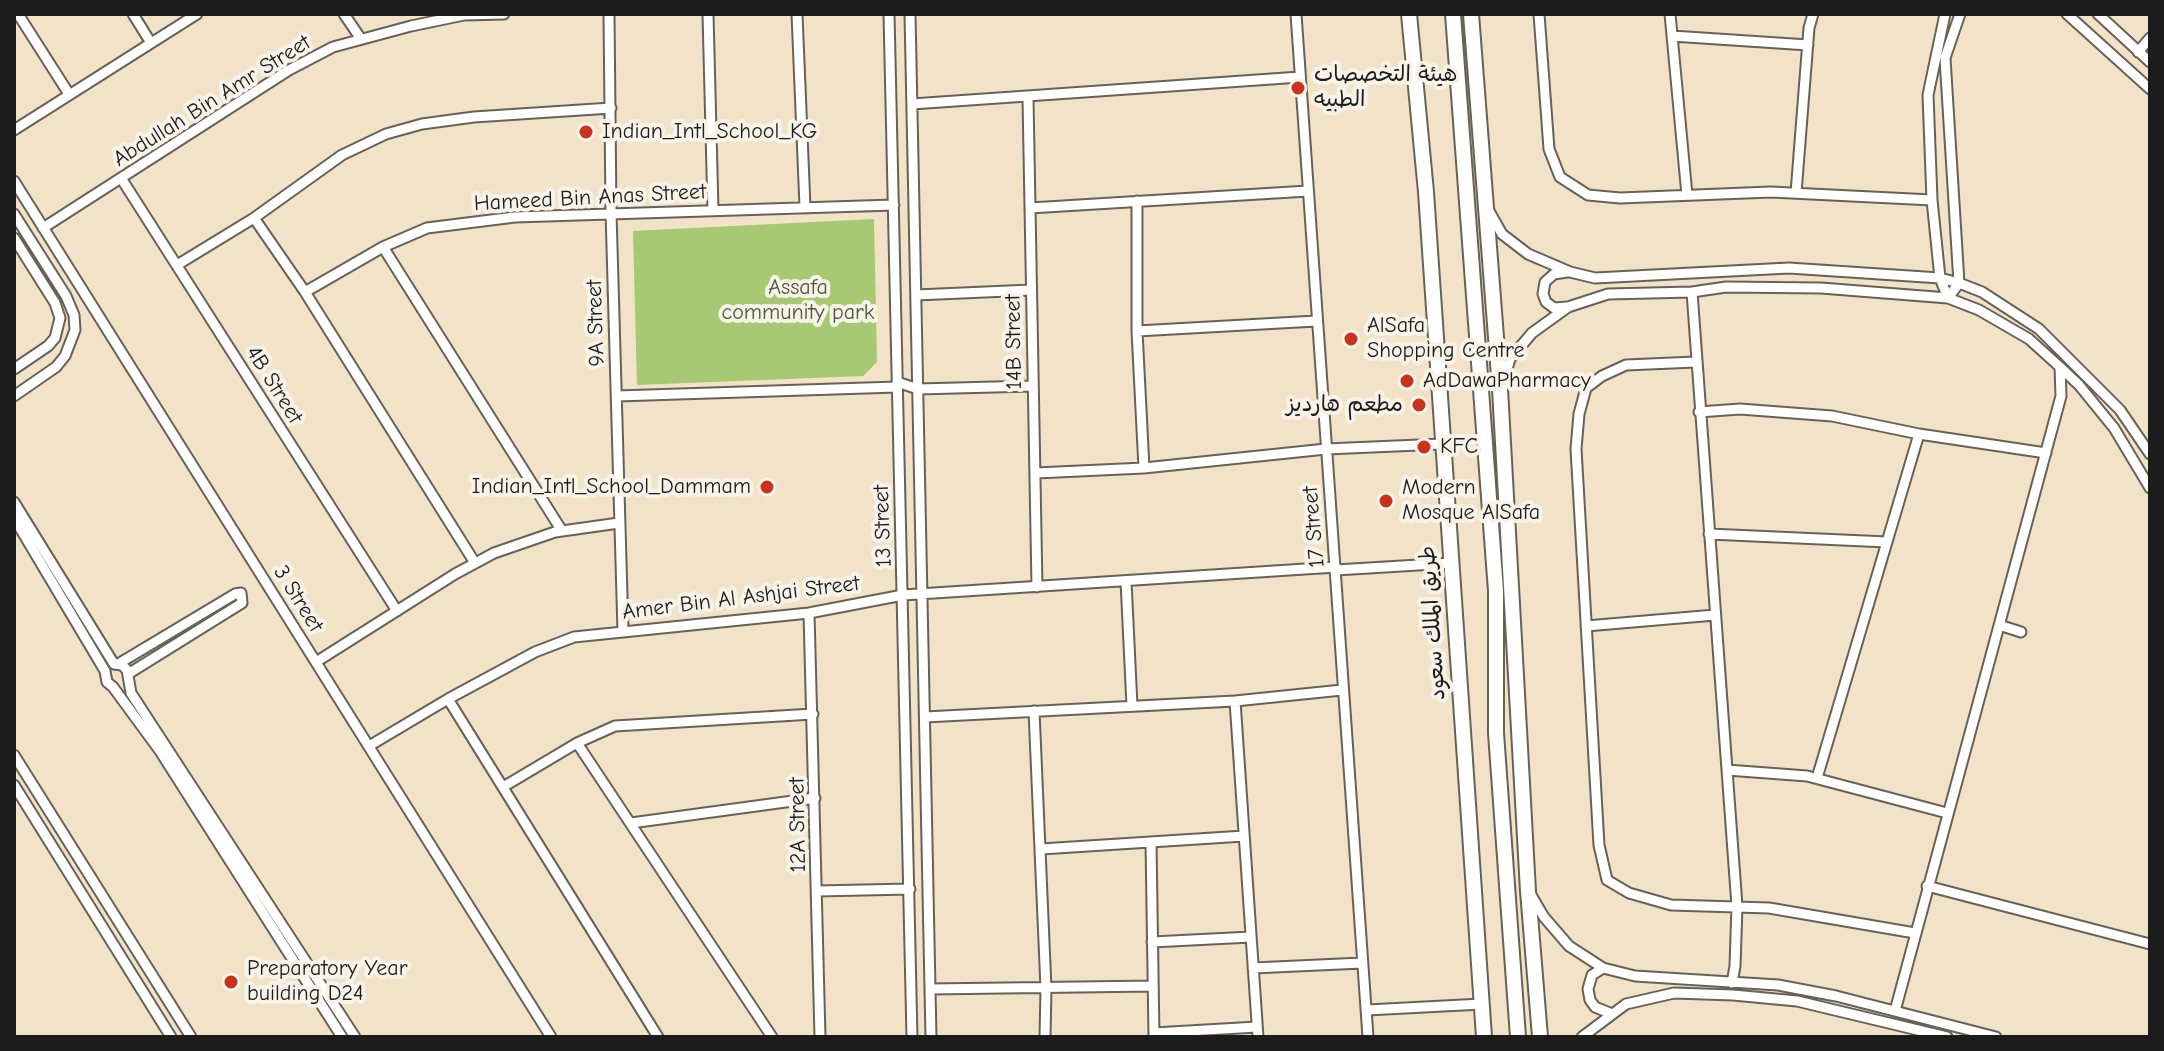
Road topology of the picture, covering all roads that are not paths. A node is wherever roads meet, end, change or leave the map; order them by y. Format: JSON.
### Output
{"nodes":[{"id":1,"x":18,"y":14,"type":"edge"},
{"id":2,"x":133,"y":14,"type":"edge"},
{"id":3,"x":197,"y":14,"type":"edge"},
{"id":4,"x":344,"y":14,"type":"edge"},
{"id":5,"x":504,"y":14,"type":"edge"},
{"id":6,"x":609,"y":14,"type":"edge"},
{"id":7,"x":708,"y":14,"type":"edge"},
{"id":8,"x":797,"y":14,"type":"edge"},
{"id":9,"x":889,"y":14,"type":"edge"},
{"id":10,"x":910,"y":14,"type":"edge"},
{"id":11,"x":1296,"y":14,"type":"edge"},
{"id":12,"x":1409,"y":14,"type":"edge"},
{"id":13,"x":1453,"y":14,"type":"edge"},
{"id":14,"x":1471,"y":14,"type":"edge"},
{"id":15,"x":1539,"y":14,"type":"edge"},
{"id":16,"x":1670,"y":14,"type":"edge"},
{"id":17,"x":1813,"y":14,"type":"edge"},
{"id":18,"x":1945,"y":14,"type":"edge"},
{"id":19,"x":1960,"y":14,"type":"edge"},
{"id":20,"x":2067,"y":14,"type":"edge"},
{"id":21,"x":2098,"y":14,"type":"edge"},
{"id":22,"x":463,"y":15,"type":"edge"},
{"id":23,"x":1672,"y":36,"type":"junction"},
{"id":24,"x":2150,"y":38,"type":"edge"},
{"id":25,"x":361,"y":39,"type":"junction"},
{"id":26,"x":151,"y":43,"type":"junction"},
{"id":27,"x":1808,"y":45,"type":"junction"},
{"id":28,"x":2138,"y":52,"type":"junction"},
{"id":29,"x":2150,"y":62,"type":"edge"},
{"id":30,"x":1300,"y":77,"type":"junction"},
{"id":31,"x":2150,"y":89,"type":"edge"},
{"id":32,"x":69,"y":94,"type":"junction"},
{"id":33,"x":1028,"y":98,"type":"junction"},
{"id":34,"x":912,"y":104,"type":"junction"},
{"id":35,"x":611,"y":108,"type":"junction"},
{"id":36,"x":14,"y":130,"type":"edge"},
{"id":37,"x":121,"y":178,"type":"junction"},
{"id":38,"x":14,"y":181,"type":"edge"},
{"id":39,"x":1308,"y":191,"type":"junction"},
{"id":40,"x":1796,"y":193,"type":"junction"},
{"id":41,"x":1687,"y":195,"type":"junction"},
{"id":42,"x":1932,"y":200,"type":"junction"},
{"id":43,"x":1137,"y":201,"type":"junction"},
{"id":44,"x":894,"y":205,"type":"junction"},
{"id":45,"x":1487,"y":206,"type":"junction"},
{"id":46,"x":805,"y":207,"type":"junction"},
{"id":47,"x":1030,"y":208,"type":"junction"},
{"id":48,"x":713,"y":210,"type":"junction"},
{"id":49,"x":611,"y":212,"type":"junction"},
{"id":50,"x":14,"y":214,"type":"edge"},
{"id":51,"x":254,"y":218,"type":"junction"},
{"id":52,"x":43,"y":228,"type":"junction"},
{"id":53,"x":14,"y":238,"type":"edge"},
{"id":54,"x":383,"y":247,"type":"junction"},
{"id":55,"x":177,"y":265,"type":"junction"},
{"id":56,"x":1570,"y":272,"type":"junction"},
{"id":57,"x":1940,"y":278,"type":"junction"},
{"id":58,"x":1959,"y":283,"type":"junction"},
{"id":59,"x":1031,"y":290,"type":"junction"},
{"id":60,"x":305,"y":292,"type":"junction"},
{"id":61,"x":1692,"y":292,"type":"junction"},
{"id":62,"x":916,"y":295,"type":"junction"},
{"id":63,"x":1948,"y":298,"type":"junction"},
{"id":64,"x":1568,"y":307,"type":"junction"},
{"id":65,"x":1316,"y":321,"type":"junction"},
{"id":66,"x":75,"y":330,"type":"junction"},
{"id":67,"x":1137,"y":331,"type":"junction"},
{"id":68,"x":55,"y":338,"type":"junction"},
{"id":69,"x":1695,"y":362,"type":"junction"},
{"id":70,"x":2060,"y":367,"type":"junction"},
{"id":71,"x":14,"y":369,"type":"edge"},
{"id":72,"x":897,"y":385,"type":"junction"},
{"id":73,"x":1032,"y":386,"type":"junction"},
{"id":74,"x":918,"y":389,"type":"junction"},
{"id":75,"x":1500,"y":389,"type":"junction"},
{"id":76,"x":14,"y":396,"type":"edge"},
{"id":77,"x":617,"y":396,"type":"junction"},
{"id":78,"x":1699,"y":412,"type":"junction"},
{"id":79,"x":1919,"y":434,"type":"junction"},
{"id":80,"x":1442,"y":444,"type":"junction"},
{"id":81,"x":1326,"y":449,"type":"junction"},
{"id":82,"x":2046,"y":453,"type":"junction"},
{"id":83,"x":2150,"y":454,"type":"edge"},
{"id":84,"x":1144,"y":468,"type":"junction"},
{"id":85,"x":1036,"y":473,"type":"junction"},
{"id":86,"x":2150,"y":488,"type":"edge"},
{"id":87,"x":14,"y":502,"type":"edge"},
{"id":88,"x":14,"y":518,"type":"edge"},
{"id":89,"x":619,"y":523,"type":"junction"},
{"id":90,"x":562,"y":531,"type":"junction"},
{"id":91,"x":1709,"y":534,"type":"junction"},
{"id":92,"x":1887,"y":542,"type":"junction"},
{"id":93,"x":475,"y":563,"type":"junction"},
{"id":94,"x":1451,"y":563,"type":"junction"},
{"id":95,"x":1336,"y":569,"type":"junction"},
{"id":96,"x":1126,"y":581,"type":"junction"},
{"id":97,"x":1037,"y":587,"type":"junction"},
{"id":98,"x":923,"y":593,"type":"junction"},
{"id":99,"x":903,"y":595,"type":"junction"},
{"id":100,"x":397,"y":611,"type":"junction"},
{"id":101,"x":809,"y":613,"type":"junction"},
{"id":102,"x":1715,"y":615,"type":"junction"},
{"id":103,"x":1999,"y":625,"type":"junction"},
{"id":104,"x":1586,"y":626,"type":"junction"},
{"id":105,"x":623,"y":631,"type":"junction"},
{"id":106,"x":2021,"y":632,"type":"dead end"},
{"id":107,"x":316,"y":662,"type":"junction"},
{"id":108,"x":116,"y":664,"type":"junction"},
{"id":109,"x":105,"y":671,"type":"junction"},
{"id":110,"x":128,"y":676,"type":"junction"},
{"id":111,"x":113,"y":687,"type":"junction"},
{"id":112,"x":1342,"y":690,"type":"junction"},
{"id":113,"x":448,"y":699,"type":"junction"},
{"id":114,"x":1235,"y":701,"type":"junction"},
{"id":115,"x":1132,"y":706,"type":"junction"},
{"id":116,"x":1034,"y":711,"type":"junction"},
{"id":117,"x":813,"y":714,"type":"junction"},
{"id":118,"x":925,"y":717,"type":"junction"},
{"id":119,"x":577,"y":743,"type":"junction"},
{"id":120,"x":369,"y":746,"type":"junction"},
{"id":121,"x":14,"y":755,"type":"edge"},
{"id":122,"x":1727,"y":770,"type":"junction"},
{"id":123,"x":1817,"y":778,"type":"junction"},
{"id":124,"x":14,"y":785,"type":"edge"},
{"id":125,"x":503,"y":787,"type":"junction"},
{"id":126,"x":815,"y":798,"type":"junction"},
{"id":127,"x":1947,"y":813,"type":"junction"},
{"id":128,"x":631,"y":823,"type":"junction"},
{"id":129,"x":1244,"y":836,"type":"junction"},
{"id":130,"x":1151,"y":842,"type":"junction"},
{"id":131,"x":1041,"y":849,"type":"junction"},
{"id":132,"x":1927,"y":886,"type":"junction"},
{"id":133,"x":910,"y":889,"type":"junction"},
{"id":134,"x":817,"y":891,"type":"junction"},
{"id":135,"x":1528,"y":891,"type":"junction"},
{"id":136,"x":1737,"y":906,"type":"junction"},
{"id":137,"x":1915,"y":933,"type":"junction"},
{"id":138,"x":1251,"y":937,"type":"junction"},
{"id":139,"x":1152,"y":942,"type":"junction"},
{"id":140,"x":2150,"y":944,"type":"edge"},
{"id":141,"x":1362,"y":963,"type":"junction"},
{"id":142,"x":1253,"y":968,"type":"junction"},
{"id":143,"x":1603,"y":968,"type":"junction"},
{"id":144,"x":1732,"y":983,"type":"junction"},
{"id":145,"x":1153,"y":986,"type":"junction"},
{"id":146,"x":1046,"y":988,"type":"junction"},
{"id":147,"x":930,"y":989,"type":"junction"},
{"id":148,"x":1482,"y":1004,"type":"junction"},
{"id":149,"x":1367,"y":1010,"type":"junction"},
{"id":150,"x":1895,"y":1011,"type":"junction"},
{"id":151,"x":1612,"y":1014,"type":"junction"},
{"id":152,"x":1258,"y":1032,"type":"edge"},
{"id":153,"x":1154,"y":1035,"type":"edge"},
{"id":154,"x":171,"y":1037,"type":"edge"},
{"id":155,"x":191,"y":1037,"type":"edge"},
{"id":156,"x":342,"y":1037,"type":"edge"},
{"id":157,"x":355,"y":1037,"type":"edge"},
{"id":158,"x":551,"y":1037,"type":"edge"},
{"id":159,"x":658,"y":1037,"type":"edge"},
{"id":160,"x":772,"y":1037,"type":"edge"},
{"id":161,"x":820,"y":1037,"type":"edge"},
{"id":162,"x":912,"y":1037,"type":"edge"},
{"id":163,"x":931,"y":1037,"type":"edge"},
{"id":164,"x":1045,"y":1037,"type":"edge"},
{"id":165,"x":1368,"y":1037,"type":"edge"},
{"id":166,"x":1484,"y":1037,"type":"edge"},
{"id":167,"x":1518,"y":1037,"type":"edge"},
{"id":168,"x":1540,"y":1037,"type":"edge"},
{"id":169,"x":1582,"y":1037,"type":"edge"},
{"id":170,"x":1947,"y":1037,"type":"edge"},
{"id":171,"x":1996,"y":1037,"type":"edge"}],
"edges":[{"from":1,"to":32,"type":"street"},
{"from":2,"to":26,"type":"street"},
{"from":3,"to":26,"type":"street"},
{"from":4,"to":25,"type":"street"},
{"from":5,"to":22,"type":"street","name":"Abdullah Bin Amr Street"},
{"from":6,"to":35,"type":"street","name":"9A Street"},
{"from":7,"to":48,"type":"street"},
{"from":8,"to":46,"type":"street"},
{"from":9,"to":44,"type":"street","name":"13 Street"},
{"from":10,"to":34,"type":"street","name":"13 Street"},
{"from":11,"to":30,"type":"street","name":"17 Street"},
{"from":12,"to":80,"type":"main road","name":"طريق الملك سعود"},
{"from":13,"to":167,"type":"main road"},
{"from":14,"to":45,"type":"main road"},
{"from":15,"to":41,"type":"street"},
{"from":16,"to":23,"type":"street"},
{"from":17,"to":27,"type":"street"},
{"from":18,"to":42,"type":"street"},
{"from":19,"to":58,"type":"street"},
{"from":20,"to":31,"type":"street"},
{"from":21,"to":28,"type":"street"},
{"from":22,"to":25,"type":"street","name":"Abdullah Bin Amr Street"},
{"from":23,"to":27,"type":"street"},
{"from":23,"to":41,"type":"street"},
{"from":24,"to":28,"type":"street"},
{"from":25,"to":37,"type":"street","name":"Abdullah Bin Amr Street"},
{"from":26,"to":32,"type":"street"},
{"from":27,"to":40,"type":"street"},
{"from":28,"to":29,"type":"street"},
{"from":30,"to":33,"type":"street"},
{"from":30,"to":39,"type":"street","name":"17 Street"},
{"from":32,"to":36,"type":"street"},
{"from":33,"to":34,"type":"street"},
{"from":33,"to":47,"type":"street","name":"14B Street"},
{"from":34,"to":62,"type":"street","name":"13 Street"},
{"from":35,"to":49,"type":"street","name":"9A Street"},
{"from":35,"to":51,"type":"street"},
{"from":37,"to":52,"type":"street","name":"Abdullah Bin Amr Street"},
{"from":37,"to":55,"type":"street","name":"4B Street"},
{"from":38,"to":52,"type":"street","name":"3 Street"},
{"from":39,"to":43,"type":"street"},
{"from":39,"to":65,"type":"street","name":"17 Street"},
{"from":40,"to":41,"type":"street"},
{"from":40,"to":42,"type":"street"},
{"from":42,"to":57,"type":"street"},
{"from":43,"to":47,"type":"street"},
{"from":43,"to":67,"type":"street"},
{"from":44,"to":46,"type":"street","name":"Hameed Bin Anas Street"},
{"from":44,"to":72,"type":"street","name":"13 Street"},
{"from":45,"to":56,"type":"street"},
{"from":45,"to":75,"type":"main road"},
{"from":46,"to":48,"type":"street","name":"Hameed Bin Anas Street"},
{"from":47,"to":59,"type":"street","name":"14B Street"},
{"from":48,"to":49,"type":"street","name":"Hameed Bin Anas Street"},
{"from":49,"to":54,"type":"street","name":"Hameed Bin Anas Street"},
{"from":49,"to":77,"type":"street","name":"9A Street"},
{"from":50,"to":66,"type":"street"},
{"from":51,"to":55,"type":"street"},
{"from":51,"to":60,"type":"street"},
{"from":52,"to":107,"type":"street","name":"3 Street"},
{"from":53,"to":68,"type":"street"},
{"from":54,"to":60,"type":"street","name":"Hameed Bin Anas Street"},
{"from":54,"to":90,"type":"street"},
{"from":55,"to":100,"type":"street","name":"4B Street"},
{"from":56,"to":57,"type":"street"},
{"from":56,"to":64,"type":"street"},
{"from":57,"to":58,"type":"street"},
{"from":57,"to":63,"type":"street"},
{"from":58,"to":63,"type":"street"},
{"from":58,"to":83,"type":"street"},
{"from":59,"to":62,"type":"street"},
{"from":59,"to":73,"type":"street","name":"14B Street"},
{"from":60,"to":93,"type":"street"},
{"from":61,"to":63,"type":"street"},
{"from":61,"to":64,"type":"street"},
{"from":61,"to":69,"type":"street"},
{"from":62,"to":74,"type":"street","name":"13 Street"},
{"from":63,"to":70,"type":"street"},
{"from":64,"to":75,"type":"street"},
{"from":65,"to":67,"type":"street"},
{"from":65,"to":81,"type":"street","name":"17 Street"},
{"from":66,"to":68,"type":"street"},
{"from":66,"to":76,"type":"street"},
{"from":67,"to":84,"type":"street"},
{"from":68,"to":71,"type":"street"},
{"from":69,"to":78,"type":"street"},
{"from":69,"to":104,"type":"street"},
{"from":70,"to":82,"type":"street"},
{"from":70,"to":86,"type":"street"},
{"from":72,"to":74,"type":"street"},
{"from":72,"to":77,"type":"street"},
{"from":72,"to":99,"type":"street","name":"13 Street"},
{"from":73,"to":74,"type":"street"},
{"from":73,"to":85,"type":"street","name":"14B Street"},
{"from":74,"to":98,"type":"street","name":"13 Street"},
{"from":75,"to":135,"type":"main road"},
{"from":77,"to":89,"type":"street","name":"9A Street"},
{"from":78,"to":79,"type":"street"},
{"from":78,"to":91,"type":"street"},
{"from":79,"to":82,"type":"street"},
{"from":79,"to":92,"type":"street"},
{"from":80,"to":81,"type":"street"},
{"from":80,"to":94,"type":"main road","name":"طريق الملك سعود"},
{"from":81,"to":84,"type":"street"},
{"from":81,"to":95,"type":"street","name":"17 Street"},
{"from":82,"to":103,"type":"street"},
{"from":84,"to":85,"type":"street"},
{"from":85,"to":97,"type":"street","name":"14B Street"},
{"from":87,"to":108,"type":"street"},
{"from":88,"to":109,"type":"street"},
{"from":89,"to":90,"type":"street"},
{"from":89,"to":105,"type":"street","name":"9A Street"},
{"from":90,"to":93,"type":"street"},
{"from":91,"to":92,"type":"street"},
{"from":91,"to":102,"type":"street"},
{"from":92,"to":123,"type":"street"},
{"from":93,"to":100,"type":"street"},
{"from":94,"to":95,"type":"street","name":"Amer Bin Al Ashjai Street"},
{"from":94,"to":148,"type":"main road","name":"طريق الملك سعود"},
{"from":95,"to":96,"type":"street","name":"Amer Bin Al Ashjai Street"},
{"from":95,"to":112,"type":"street","name":"17 Street"},
{"from":96,"to":97,"type":"street","name":"Amer Bin Al Ashjai Street"},
{"from":96,"to":115,"type":"street"},
{"from":97,"to":98,"type":"street","name":"Amer Bin Al Ashjai Street"},
{"from":98,"to":99,"type":"street","name":"Amer Bin Al Ashjai Street"},
{"from":98,"to":118,"type":"street","name":"13 Street"},
{"from":99,"to":101,"type":"street","name":"Amer Bin Al Ashjai Street"},
{"from":99,"to":133,"type":"street","name":"13 Street"},
{"from":100,"to":107,"type":"street"},
{"from":101,"to":105,"type":"street","name":"Amer Bin Al Ashjai Street"},
{"from":101,"to":117,"type":"street","name":"12A Street"},
{"from":102,"to":104,"type":"street"},
{"from":102,"to":122,"type":"street"},
{"from":103,"to":106,"type":"street"},
{"from":103,"to":127,"type":"street"},
{"from":104,"to":136,"type":"street"},
{"from":105,"to":113,"type":"street","name":"Amer Bin Al Ashjai Street"},
{"from":107,"to":120,"type":"street","name":"3 Street"},
{"from":108,"to":109,"type":"street"},
{"from":108,"to":110,"type":"street"},
{"from":108,"to":110,"type":"street"},
{"from":109,"to":111,"type":"street"},
{"from":110,"to":111,"type":"street"},
{"from":110,"to":157,"type":"street"},
{"from":111,"to":156,"type":"street"},
{"from":112,"to":114,"type":"street"},
{"from":112,"to":141,"type":"street","name":"17 Street"},
{"from":113,"to":120,"type":"street","name":"Amer Bin Al Ashjai Street"},
{"from":113,"to":125,"type":"street"},
{"from":114,"to":115,"type":"street"},
{"from":114,"to":129,"type":"street"},
{"from":115,"to":116,"type":"street"},
{"from":116,"to":118,"type":"street"},
{"from":116,"to":131,"type":"street"},
{"from":117,"to":119,"type":"street"},
{"from":117,"to":126,"type":"street","name":"12A Street"},
{"from":118,"to":147,"type":"street","name":"13 Street"},
{"from":119,"to":125,"type":"street"},
{"from":119,"to":128,"type":"street"},
{"from":120,"to":158,"type":"street","name":"3 Street"},
{"from":121,"to":155,"type":"street"},
{"from":122,"to":123,"type":"street"},
{"from":122,"to":136,"type":"street"},
{"from":123,"to":127,"type":"street"},
{"from":124,"to":154,"type":"street"},
{"from":125,"to":159,"type":"street"},
{"from":126,"to":128,"type":"street"},
{"from":126,"to":134,"type":"street","name":"12A Street"},
{"from":127,"to":132,"type":"street"},
{"from":128,"to":160,"type":"street"},
{"from":129,"to":130,"type":"street"},
{"from":129,"to":138,"type":"street"},
{"from":130,"to":131,"type":"street"},
{"from":130,"to":139,"type":"street"},
{"from":131,"to":146,"type":"street"},
{"from":132,"to":137,"type":"street"},
{"from":132,"to":140,"type":"street"},
{"from":133,"to":134,"type":"street"},
{"from":133,"to":162,"type":"street","name":"13 Street"},
{"from":134,"to":161,"type":"street","name":"12A Street"},
{"from":135,"to":143,"type":"street"},
{"from":135,"to":168,"type":"main road"},
{"from":136,"to":137,"type":"street"},
{"from":136,"to":144,"type":"street"},
{"from":137,"to":150,"type":"street"},
{"from":138,"to":139,"type":"street"},
{"from":138,"to":142,"type":"street"},
{"from":139,"to":145,"type":"street"},
{"from":141,"to":142,"type":"street"},
{"from":141,"to":149,"type":"street","name":"17 Street"},
{"from":142,"to":152,"type":"street"},
{"from":143,"to":144,"type":"street"},
{"from":143,"to":151,"type":"street"},
{"from":144,"to":150,"type":"street"},
{"from":145,"to":146,"type":"street"},
{"from":145,"to":153,"type":"street"},
{"from":146,"to":147,"type":"street"},
{"from":146,"to":164,"type":"street"},
{"from":147,"to":163,"type":"street","name":"13 Street"},
{"from":148,"to":149,"type":"street"},
{"from":148,"to":166,"type":"main road","name":"طريق الملك سعود"},
{"from":149,"to":165,"type":"street","name":"17 Street"},
{"from":150,"to":171,"type":"street"},
{"from":151,"to":169,"type":"street"},
{"from":151,"to":170,"type":"street"},
{"from":152,"to":153,"type":"street"}]}
